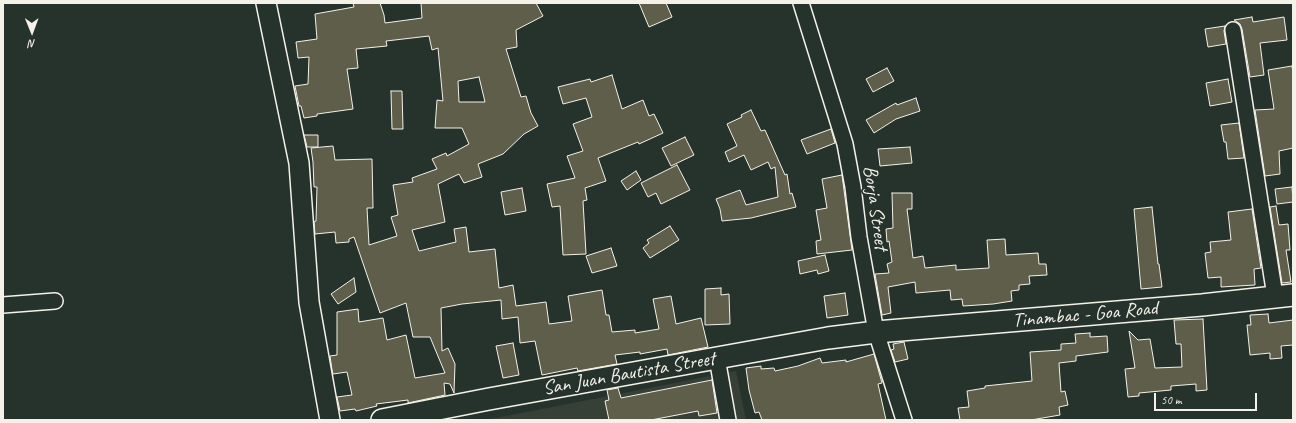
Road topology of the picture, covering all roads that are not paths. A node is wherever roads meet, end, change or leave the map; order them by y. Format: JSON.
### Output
{"nodes":[{"id":1,"x":266,"y":3,"type":"edge"},
{"id":2,"x":801,"y":3,"type":"edge"},
{"id":3,"x":1233,"y":30,"type":"dead end"},
{"id":4,"x":1284,"y":296,"type":"edge"},
{"id":5,"x":55,"y":301,"type":"dead end"},
{"id":6,"x":3,"y":305,"type":"edge"},
{"id":7,"x":876,"y":332,"type":"junction"},
{"id":8,"x":717,"y":358,"type":"junction"},
{"id":9,"x":330,"y":420,"type":"edge"},
{"id":10,"x":382,"y":420,"type":"edge"},
{"id":11,"x":728,"y":420,"type":"edge"},
{"id":12,"x":904,"y":420,"type":"edge"}],
"edges":[{"from":1,"to":9,"type":"street"},
{"from":2,"to":7,"type":"street","name":"Borja Street"},
{"from":3,"to":4,"type":"street"},
{"from":4,"to":7,"type":"main road","name":"Tinambac - Goa Road"},
{"from":5,"to":6,"type":"street"},
{"from":7,"to":8,"type":"main road","name":"San Juan Bautista Street"},
{"from":7,"to":12,"type":"street","name":"Borja Street"},
{"from":8,"to":10,"type":"main road","name":"San Juan Bautista Street"},
{"from":8,"to":11,"type":"street"}]}
